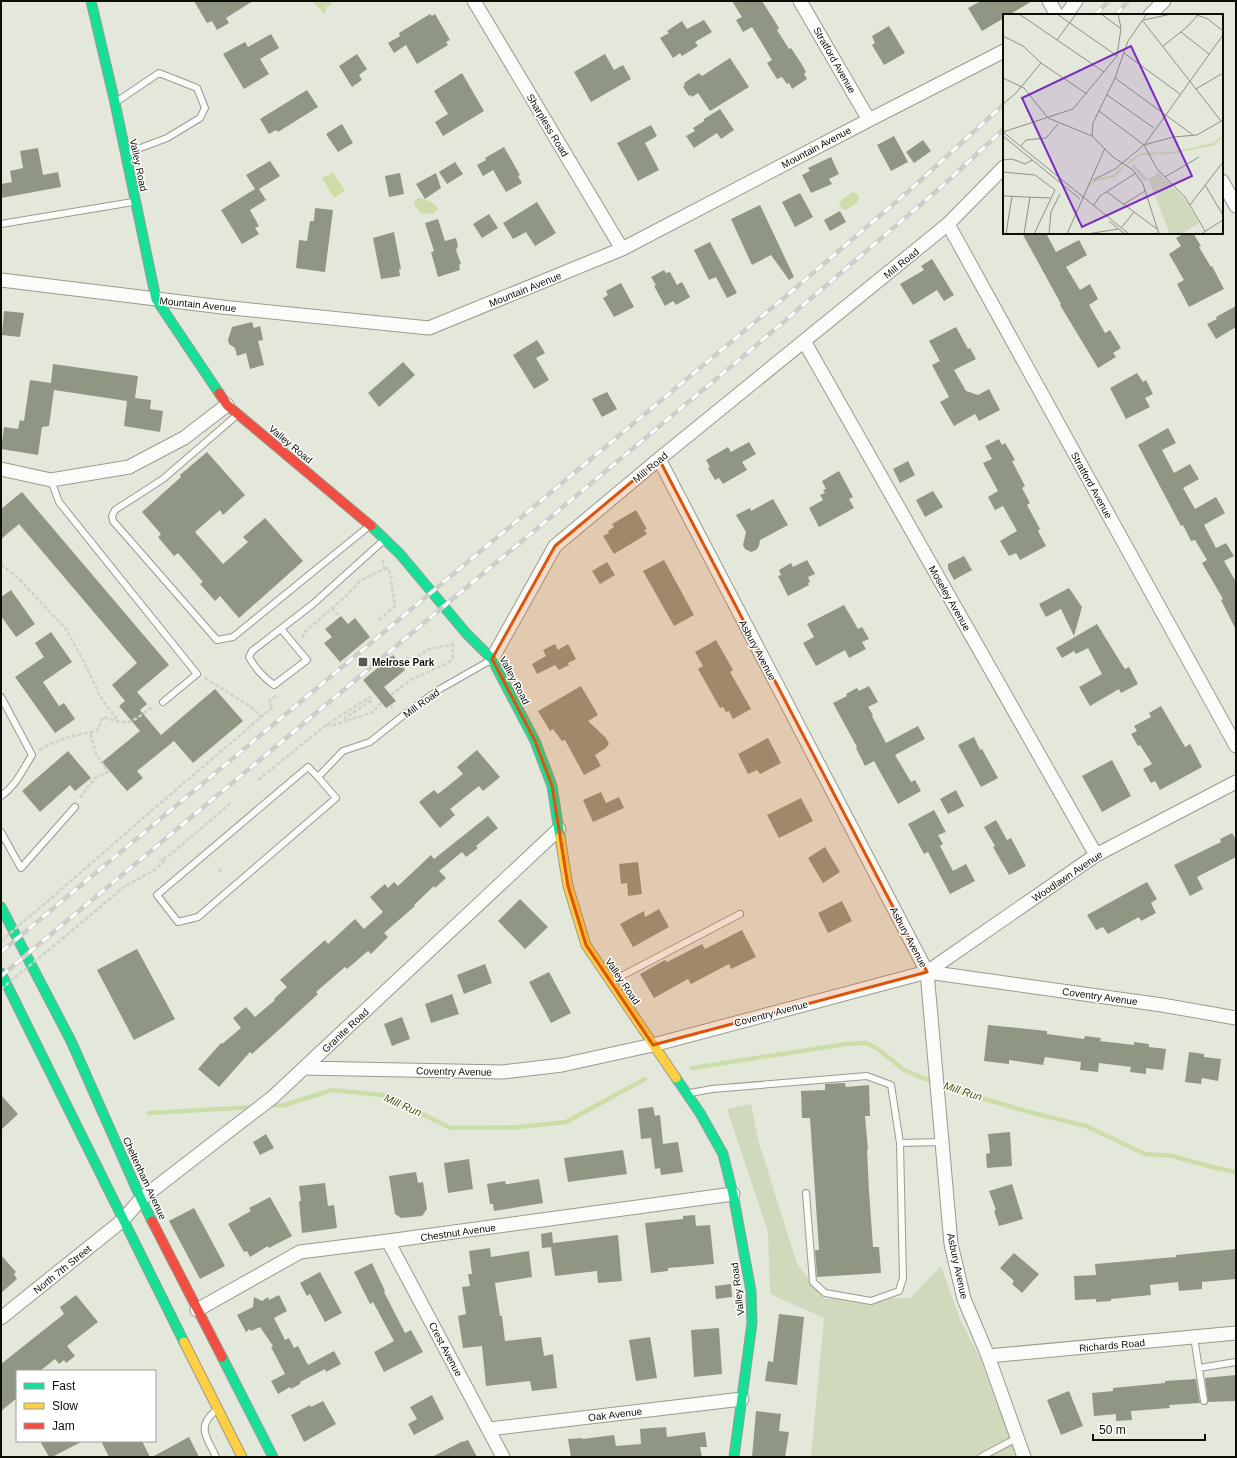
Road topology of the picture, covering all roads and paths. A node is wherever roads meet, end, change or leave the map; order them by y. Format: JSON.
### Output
{"nodes":[{"id":1,"x":91,"y":1,"type":"edge"},
{"id":2,"x":474,"y":1,"type":"edge"},
{"id":3,"x":800,"y":1,"type":"edge"},
{"id":4,"x":1049,"y":1,"type":"edge"},
{"id":5,"x":1076,"y":1,"type":"edge"},
{"id":6,"x":1164,"y":1,"type":"edge"},
{"id":7,"x":1056,"y":14,"type":"edge"},
{"id":8,"x":1067,"y":14,"type":"edge"},
{"id":9,"x":1151,"y":14,"type":"edge"},
{"id":10,"x":1003,"y":52,"type":"edge"},
{"id":11,"x":115,"y":103,"type":"junction"},
{"id":12,"x":869,"y":120,"type":"junction"},
{"id":13,"x":125,"y":153,"type":"junction"},
{"id":14,"x":1003,"y":168,"type":"edge"},
{"id":15,"x":1223,"y":183,"type":"edge"},
{"id":16,"x":135,"y":201,"type":"junction"},
{"id":17,"x":1236,"y":206,"type":"edge"},
{"id":18,"x":1,"y":224,"type":"edge"},
{"id":19,"x":948,"y":224,"type":"junction"},
{"id":20,"x":622,"y":249,"type":"junction"},
{"id":21,"x":1,"y":280,"type":"edge"},
{"id":22,"x":156,"y":299,"type":"junction"},
{"id":23,"x":804,"y":340,"type":"junction"},
{"id":24,"x":227,"y":404,"type":"junction"},
{"id":25,"x":238,"y":414,"type":"junction"},
{"id":26,"x":659,"y":459,"type":"junction"},
{"id":27,"x":1,"y":469,"type":"edge"},
{"id":28,"x":51,"y":480,"type":"junction"},
{"id":29,"x":370,"y":526,"type":"junction"},
{"id":30,"x":384,"y":540,"type":"junction"},
{"id":31,"x":388,"y":561,"type":"dead end"},
{"id":32,"x":1,"y":564,"type":"edge"},
{"id":33,"x":384,"y":569,"type":"junction"},
{"id":34,"x":332,"y":608,"type":"junction"},
{"id":35,"x":338,"y":615,"type":"dead end"},
{"id":36,"x":379,"y":620,"type":"dead end"},
{"id":37,"x":281,"y":629,"type":"junction"},
{"id":38,"x":451,"y":636,"type":"dead end"},
{"id":39,"x":302,"y":639,"type":"dead end"},
{"id":40,"x":452,"y":645,"type":"junction"},
{"id":41,"x":406,"y":658,"type":"dead end"},
{"id":42,"x":492,"y":659,"type":"junction"},
{"id":43,"x":197,"y":674,"type":"junction"},
{"id":44,"x":280,"y":693,"type":"dead end"},
{"id":45,"x":391,"y":695,"type":"dead end"},
{"id":46,"x":1,"y":698,"type":"edge"},
{"id":47,"x":163,"y":702,"type":"joint"},
{"id":48,"x":382,"y":703,"type":"dead end"},
{"id":49,"x":261,"y":718,"type":"junction"},
{"id":50,"x":118,"y":721,"type":"junction"},
{"id":51,"x":346,"y":721,"type":"junction"},
{"id":52,"x":326,"y":725,"type":"junction"},
{"id":53,"x":90,"y":732,"type":"junction"},
{"id":54,"x":1236,"y":746,"type":"edge"},
{"id":55,"x":32,"y":754,"type":"junction"},
{"id":56,"x":318,"y":777,"type":"junction"},
{"id":57,"x":258,"y":780,"type":"dead end"},
{"id":58,"x":1236,"y":782,"type":"edge"},
{"id":59,"x":1,"y":796,"type":"edge"},
{"id":60,"x":232,"y":802,"type":"dead end"},
{"id":61,"x":76,"y":806,"type":"joint"},
{"id":62,"x":559,"y":830,"type":"junction"},
{"id":63,"x":1,"y":832,"type":"edge"},
{"id":64,"x":1096,"y":855,"type":"junction"},
{"id":65,"x":164,"y":858,"type":"junction"},
{"id":66,"x":158,"y":862,"type":"dead end"},
{"id":67,"x":219,"y":869,"type":"dead end"},
{"id":68,"x":222,"y":872,"type":"dead end"},
{"id":69,"x":1,"y":906,"type":"edge"},
{"id":70,"x":740,"y":914,"type":"dead end"},
{"id":71,"x":1,"y":941,"type":"edge"},
{"id":72,"x":927,"y":972,"type":"junction"},
{"id":73,"x":1,"y":973,"type":"edge"},
{"id":74,"x":610,"y":982,"type":"junction"},
{"id":75,"x":1,"y":989,"type":"edge"},
{"id":76,"x":1236,"y":1018,"type":"edge"},
{"id":77,"x":653,"y":1044,"type":"junction"},
{"id":78,"x":304,"y":1068,"type":"junction"},
{"id":79,"x":687,"y":1094,"type":"junction"},
{"id":80,"x":942,"y":1142,"type":"junction"},
{"id":81,"x":900,"y":1143,"type":"junction"},
{"id":82,"x":806,"y":1193,"type":"dead end"},
{"id":83,"x":733,"y":1194,"type":"junction"},
{"id":84,"x":141,"y":1199,"type":"junction"},
{"id":85,"x":123,"y":1220,"type":"junction"},
{"id":86,"x":388,"y":1241,"type":"junction"},
{"id":87,"x":197,"y":1310,"type":"junction"},
{"id":88,"x":1,"y":1318,"type":"edge"},
{"id":89,"x":1236,"y":1333,"type":"edge"},
{"id":90,"x":1194,"y":1337,"type":"junction"},
{"id":91,"x":988,"y":1356,"type":"junction"},
{"id":92,"x":1236,"y":1362,"type":"edge"},
{"id":93,"x":1199,"y":1368,"type":"junction"},
{"id":94,"x":742,"y":1399,"type":"junction"},
{"id":95,"x":1204,"y":1400,"type":"dead end"},
{"id":96,"x":218,"y":1409,"type":"junction"},
{"id":97,"x":489,"y":1429,"type":"junction"},
{"id":98,"x":1017,"y":1438,"type":"junction"},
{"id":99,"x":216,"y":1457,"type":"edge"},
{"id":100,"x":242,"y":1457,"type":"edge"},
{"id":101,"x":273,"y":1457,"type":"edge"},
{"id":102,"x":503,"y":1457,"type":"edge"},
{"id":103,"x":734,"y":1457,"type":"edge"},
{"id":104,"x":981,"y":1457,"type":"edge"},
{"id":105,"x":1024,"y":1457,"type":"edge"}],
"edges":[{"from":1,"to":11,"type":"main road","name":"Valley Road"},
{"from":2,"to":20,"type":"street","name":"Sharpless Road"},
{"from":3,"to":12,"type":"street","name":"Stratford Avenue"},
{"from":4,"to":7,"type":"street"},
{"from":5,"to":8,"type":"street"},
{"from":6,"to":9,"type":"street"},
{"from":10,"to":12,"type":"street","name":"Mountain Avenue"},
{"from":11,"to":13,"type":"main road","name":"Valley Road"},
{"from":11,"to":13,"type":"lane"},
{"from":12,"to":20,"type":"street","name":"Mountain Avenue"},
{"from":13,"to":16,"type":"main road","name":"Valley Road"},
{"from":14,"to":19,"type":"street","name":"Mill Road"},
{"from":15,"to":17,"type":"street"},
{"from":16,"to":18,"type":"lane"},
{"from":16,"to":22,"type":"main road","name":"Valley Road"},
{"from":19,"to":23,"type":"street","name":"Mill Road"},
{"from":19,"to":54,"type":"street","name":"Stratford Avenue"},
{"from":20,"to":22,"type":"street","name":"Mountain Avenue"},
{"from":21,"to":22,"type":"street","name":"Mountain Avenue"},
{"from":22,"to":24,"type":"main road","name":"Valley Road"},
{"from":23,"to":26,"type":"street","name":"Mill Road"},
{"from":23,"to":64,"type":"street","name":"Moseley Avenue"},
{"from":24,"to":25,"type":"main road","name":"Valley Road"},
{"from":24,"to":28,"type":"street"},
{"from":25,"to":29,"type":"main road","name":"Valley Road"},
{"from":25,"to":29,"type":"lane"},
{"from":26,"to":42,"type":"street","name":"Mill Road"},
{"from":26,"to":72,"type":"street","name":"Asbury Avenue"},
{"from":27,"to":28,"type":"street"},
{"from":28,"to":43,"type":"lane"},
{"from":29,"to":30,"type":"main road","name":"Valley Road"},
{"from":30,"to":37,"type":"lane"},
{"from":30,"to":42,"type":"main road","name":"Valley Road"},
{"from":31,"to":33,"type":"path"},
{"from":32,"to":50,"type":"path"},
{"from":33,"to":34,"type":"path"},
{"from":33,"to":36,"type":"path"},
{"from":34,"to":35,"type":"path"},
{"from":34,"to":39,"type":"path"},
{"from":37,"to":37,"type":"lane"},
{"from":38,"to":40,"type":"path"},
{"from":40,"to":41,"type":"path"},
{"from":40,"to":45,"type":"path"},
{"from":42,"to":56,"type":"lane","name":"Mill Road"},
{"from":42,"to":62,"type":"main road","name":"Valley Road"},
{"from":43,"to":47,"type":"lane"},
{"from":43,"to":49,"type":"path"},
{"from":44,"to":49,"type":"path"},
{"from":46,"to":55,"type":"lane"},
{"from":47,"to":50,"type":"path"},
{"from":48,"to":51,"type":"path"},
{"from":49,"to":71,"type":"path","bridge":true},
{"from":50,"to":53,"type":"path"},
{"from":51,"to":52,"type":"path"},
{"from":51,"to":52,"type":"path"},
{"from":52,"to":57,"type":"path"},
{"from":53,"to":55,"type":"path"},
{"from":53,"to":61,"type":"path"},
{"from":55,"to":59,"type":"lane"},
{"from":56,"to":56,"type":"lane"},
{"from":58,"to":64,"type":"street","name":"Woodlawn Avenue"},
{"from":60,"to":65,"type":"path"},
{"from":61,"to":63,"type":"lane"},
{"from":62,"to":74,"type":"main road","name":"Valley Road"},
{"from":62,"to":78,"type":"street","name":"Granite Road"},
{"from":64,"to":72,"type":"street","name":"Woodlawn Avenue"},
{"from":65,"to":66,"type":"path"},
{"from":65,"to":75,"type":"path","bridge":true},
{"from":67,"to":68,"type":"path"},
{"from":69,"to":84,"type":"main road","name":"Cheltenham Avenue"},
{"from":70,"to":74,"type":"lane"},
{"from":72,"to":76,"type":"street","name":"Coventry Avenue"},
{"from":72,"to":77,"type":"street","name":"Coventry Avenue"},
{"from":72,"to":80,"type":"street","name":"Asbury Avenue"},
{"from":73,"to":85,"type":"main road"},
{"from":74,"to":77,"type":"main road","name":"Valley Road"},
{"from":77,"to":78,"type":"street","name":"Coventry Avenue"},
{"from":77,"to":79,"type":"main road","name":"Valley Road"},
{"from":78,"to":84,"type":"street","name":"Granite Road"},
{"from":79,"to":81,"type":"lane"},
{"from":79,"to":83,"type":"main road","name":"Valley Road"},
{"from":80,"to":81,"type":"lane"},
{"from":80,"to":91,"type":"street","name":"Asbury Avenue"},
{"from":81,"to":82,"type":"lane"},
{"from":83,"to":86,"type":"street","name":"Chestnut Avenue"},
{"from":83,"to":94,"type":"main road","name":"Valley Road"},
{"from":84,"to":85,"type":"street","name":"Granite Road"},
{"from":84,"to":87,"type":"main road","name":"Cheltenham Avenue"},
{"from":85,"to":88,"type":"street","name":"North 7th Street"},
{"from":85,"to":96,"type":"main road"},
{"from":86,"to":87,"type":"street","name":"Chestnut Avenue"},
{"from":86,"to":97,"type":"street","name":"Crest Avenue"},
{"from":87,"to":101,"type":"main road","name":"Cheltenham Avenue"},
{"from":89,"to":90,"type":"street","name":"Richards Road"},
{"from":90,"to":91,"type":"street","name":"Richards Road"},
{"from":90,"to":93,"type":"lane"},
{"from":91,"to":98,"type":"street","name":"Asbury Avenue"},
{"from":92,"to":93,"type":"lane"},
{"from":93,"to":95,"type":"lane"},
{"from":94,"to":97,"type":"street","name":"Oak Avenue"},
{"from":94,"to":103,"type":"main road","name":"Valley Road"},
{"from":96,"to":99,"type":"lane"},
{"from":96,"to":100,"type":"main road"},
{"from":97,"to":102,"type":"street","name":"Crest Avenue"},
{"from":98,"to":104,"type":"lane"},
{"from":98,"to":105,"type":"street","name":"Asbury Avenue"}]}
